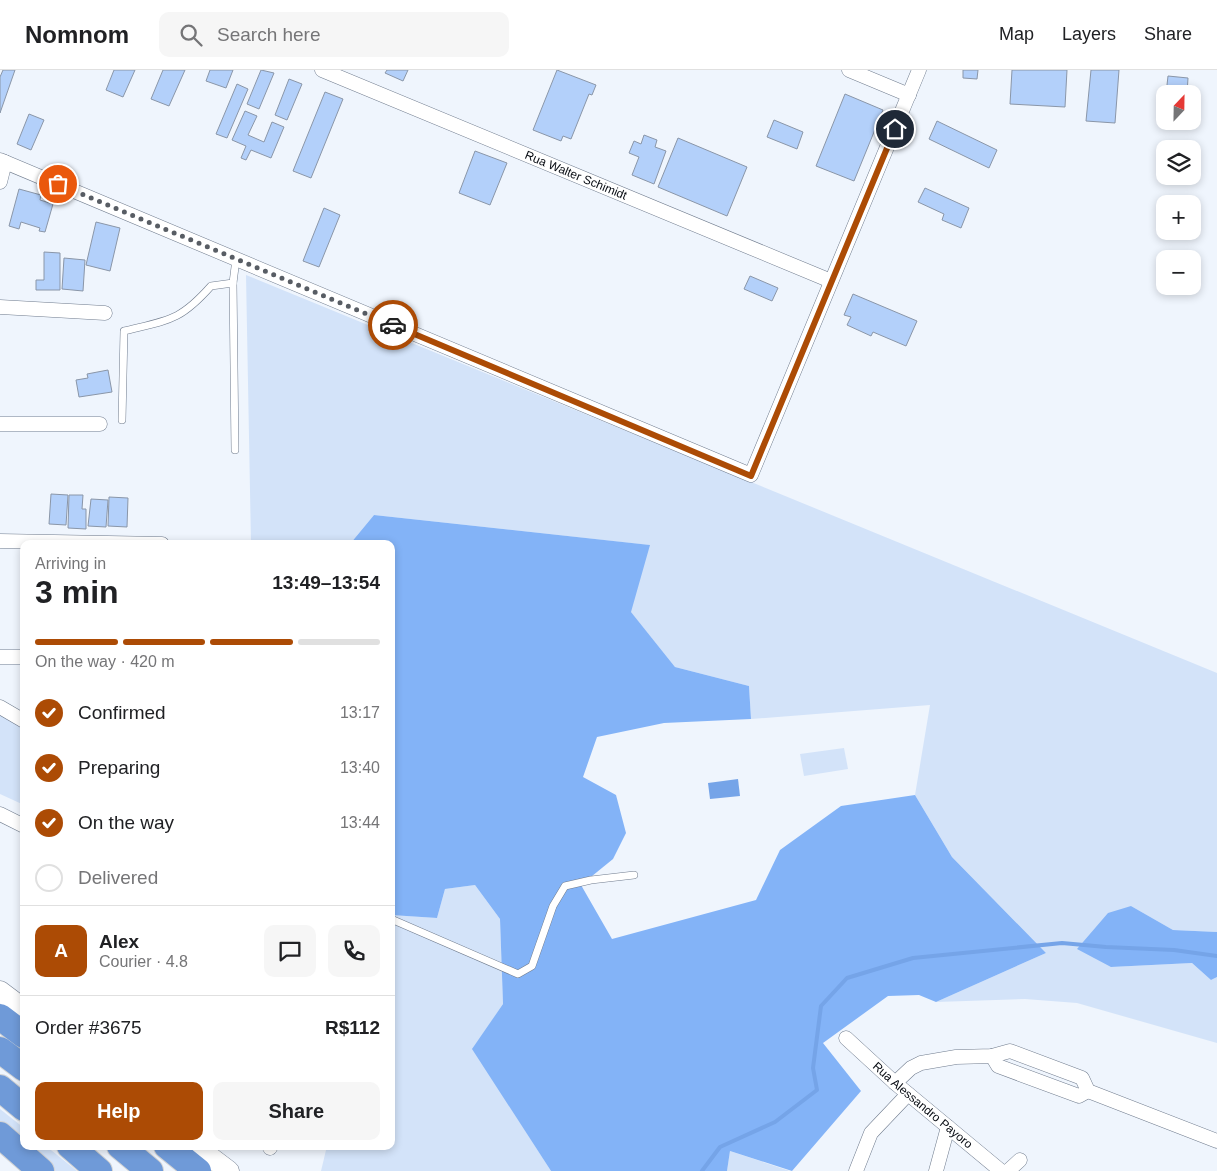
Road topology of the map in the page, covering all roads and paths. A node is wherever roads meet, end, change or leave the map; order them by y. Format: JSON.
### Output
{"nodes":[{"id":1,"x":322,"y":70,"type":"edge"},
{"id":2,"x":849,"y":70,"type":"edge"},
{"id":3,"x":919,"y":70,"type":"edge"},
{"id":4,"x":909,"y":95,"type":"junction"},
{"id":5,"x":2,"y":161,"type":"edge"},
{"id":6,"x":0,"y":182,"type":"edge"},
{"id":7,"x":236,"y":259,"type":"junction"},
{"id":8,"x":831,"y":281,"type":"junction"},
{"id":9,"x":232,"y":283,"type":"junction"},
{"id":10,"x":0,"y":307,"type":"edge"},
{"id":11,"x":105,"y":313,"type":"dead end"},
{"id":12,"x":122,"y":420,"type":"dead end"},
{"id":13,"x":0,"y":424,"type":"edge"},
{"id":14,"x":100,"y":424,"type":"dead end"},
{"id":15,"x":235,"y":450,"type":"dead end"},
{"id":16,"x":0,"y":540,"type":"edge"},
{"id":17,"x":20,"y":540,"type":"edge"},
{"id":18,"x":0,"y":657,"type":"edge"},
{"id":19,"x":20,"y":658,"type":"edge"},
{"id":20,"x":0,"y":707,"type":"edge"},
{"id":21,"x":20,"y":719,"type":"edge"},
{"id":22,"x":0,"y":814,"type":"edge"},
{"id":23,"x":20,"y":824,"type":"edge"},
{"id":24,"x":634,"y":875,"type":"dead end"},
{"id":25,"x":395,"y":921,"type":"edge"},
{"id":26,"x":0,"y":991,"type":"edge"},
{"id":27,"x":20,"y":1006,"type":"edge"},
{"id":28,"x":0,"y":1017,"type":"edge"},
{"id":29,"x":20,"y":1032,"type":"edge"},
{"id":30,"x":846,"y":1038,"type":"dead end"},
{"id":31,"x":0,"y":1050,"type":"edge"},
{"id":32,"x":20,"y":1065,"type":"edge"},
{"id":33,"x":895,"y":1083,"type":"junction"},
{"id":34,"x":0,"y":1088,"type":"edge"},
{"id":35,"x":908,"y":1094,"type":"junction"},
{"id":36,"x":20,"y":1105,"type":"edge"},
{"id":37,"x":948,"y":1127,"type":"junction"},
{"id":38,"x":0,"y":1135,"type":"edge"},
{"id":39,"x":1217,"y":1141,"type":"edge"},
{"id":40,"x":75,"y":1150,"type":"edge"},
{"id":41,"x":125,"y":1150,"type":"edge"},
{"id":42,"x":184,"y":1150,"type":"edge"},
{"id":43,"x":200,"y":1154,"type":"edge"},
{"id":44,"x":1020,"y":1160,"type":"dead end"},
{"id":45,"x":41,"y":1171,"type":"edge"},
{"id":46,"x":99,"y":1171,"type":"edge"},
{"id":47,"x":150,"y":1171,"type":"edge"},
{"id":48,"x":229,"y":1171,"type":"edge"},
{"id":49,"x":856,"y":1171,"type":"edge"},
{"id":50,"x":936,"y":1171,"type":"edge"},
{"id":51,"x":1001,"y":1171,"type":"edge"},
{"id":52,"x":1008,"y":1171,"type":"edge"}],
"edges":[{"from":1,"to":8,"type":"street","name":"Rua Walter Schimidt"},
{"from":2,"to":4,"type":"street"},
{"from":3,"to":4,"type":"street"},
{"from":4,"to":8,"type":"street"},
{"from":5,"to":6,"type":"street"},
{"from":5,"to":7,"type":"street"},
{"from":7,"to":8,"type":"street"},
{"from":7,"to":9,"type":"lane"},
{"from":9,"to":12,"type":"lane"},
{"from":9,"to":15,"type":"lane"},
{"from":10,"to":11,"type":"street"},
{"from":13,"to":14,"type":"street"},
{"from":16,"to":17,"type":"street"},
{"from":18,"to":19,"type":"street"},
{"from":20,"to":21,"type":"street"},
{"from":22,"to":23,"type":"street"},
{"from":24,"to":25,"type":"lane"},
{"from":26,"to":27,"type":"street"},
{"from":28,"to":29,"type":"highway"},
{"from":30,"to":33,"type":"street","name":"Rua Alessandro Payoro"},
{"from":31,"to":32,"type":"highway"},
{"from":33,"to":35,"type":"street","name":"Rua Alessandro Payoro"},
{"from":33,"to":39,"type":"street"},
{"from":34,"to":36,"type":"highway"},
{"from":35,"to":37,"type":"street","name":"Rua Alessandro Payoro"},
{"from":35,"to":49,"type":"street"},
{"from":37,"to":50,"type":"street"},
{"from":37,"to":51,"type":"street","name":"Rua Alessandro Payoro"},
{"from":38,"to":45,"type":"highway"},
{"from":40,"to":46,"type":"highway"},
{"from":41,"to":47,"type":"highway"},
{"from":42,"to":43,"type":"highway"},
{"from":43,"to":48,"type":"street"},
{"from":44,"to":52,"type":"street"}]}
